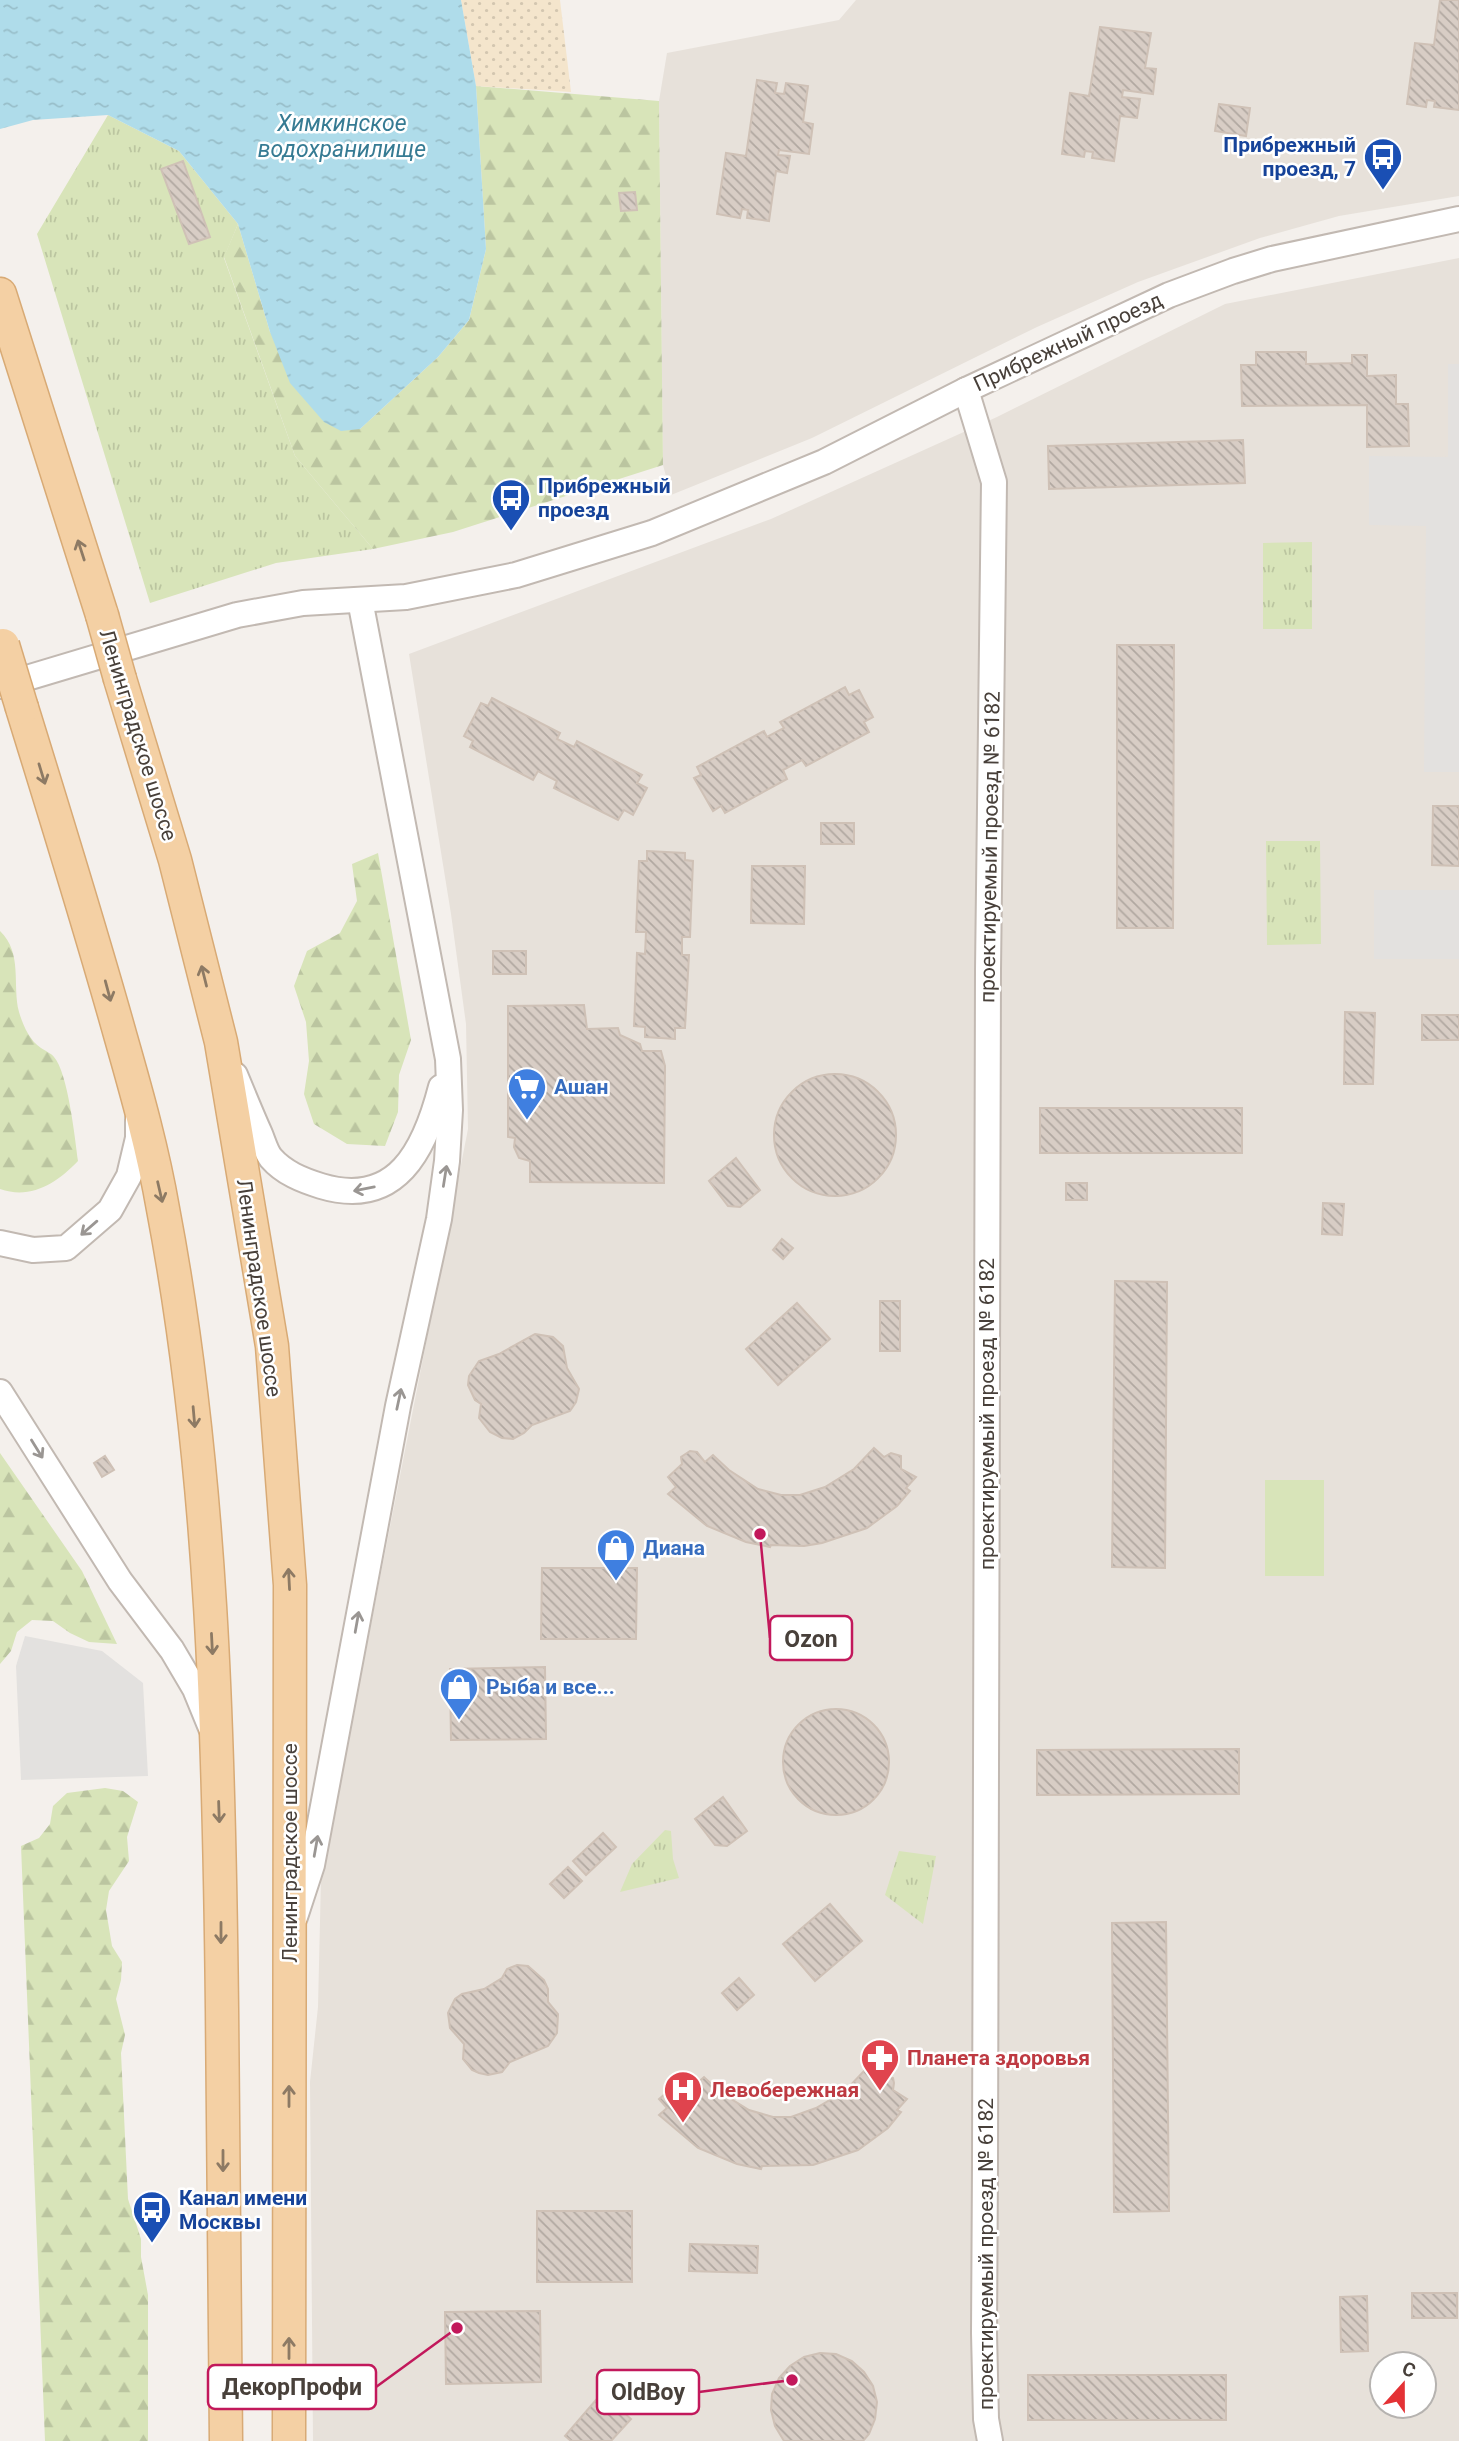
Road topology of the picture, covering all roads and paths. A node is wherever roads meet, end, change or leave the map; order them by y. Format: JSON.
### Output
{"nodes":[{"id":1,"x":1459,"y":219,"type":"edge"},
{"id":2,"x":0,"y":294,"type":"edge"},
{"id":3,"x":966,"y":390,"type":"junction"},
{"id":4,"x":360,"y":600,"type":"junction"},
{"id":5,"x":1,"y":640,"type":"edge"},
{"id":6,"x":0,"y":686,"type":"edge"},
{"id":7,"x":221,"y":1042,"type":"junction"},
{"id":8,"x":449,"y":1059,"type":"junction"},
{"id":9,"x":139,"y":1102,"type":"junction"},
{"id":10,"x":0,"y":1243,"type":"edge"},
{"id":11,"x":0,"y":1392,"type":"edge"},
{"id":12,"x":217,"y":1742,"type":"junction"},
{"id":13,"x":289,"y":1935,"type":"junction"},
{"id":14,"x":226,"y":2441,"type":"edge"},
{"id":15,"x":289,"y":2441,"type":"edge"},
{"id":16,"x":990,"y":2441,"type":"edge"}],
"edges":[{"from":1,"to":3,"type":"street","name":"Прибрежный проезд"},
{"from":7,"to":2,"type":"main road","name":"Ленинградское шоссе","one_way":true,"bridge":true},
{"from":3,"to":4,"type":"street","name":"Прибрежный проезд"},
{"from":3,"to":16,"type":"street","name":"проектируемый проезд № 6182"},
{"from":4,"to":6,"type":"street","name":"Прибрежный проезд"},
{"from":4,"to":8,"type":"street"},
{"from":5,"to":9,"type":"main road","one_way":true,"bridge":true},
{"from":8,"to":7,"type":"street","one_way":true},
{"from":13,"to":7,"type":"main road","name":"Ленинградское шоссе","one_way":true},
{"from":13,"to":8,"type":"street","one_way":true},
{"from":9,"to":10,"type":"street","one_way":true},
{"from":9,"to":12,"type":"main road","one_way":true},
{"from":11,"to":12,"type":"street","one_way":true},
{"from":12,"to":14,"type":"main road","one_way":true},
{"from":15,"to":13,"type":"main road","name":"Ленинградское шоссе","one_way":true}]}
